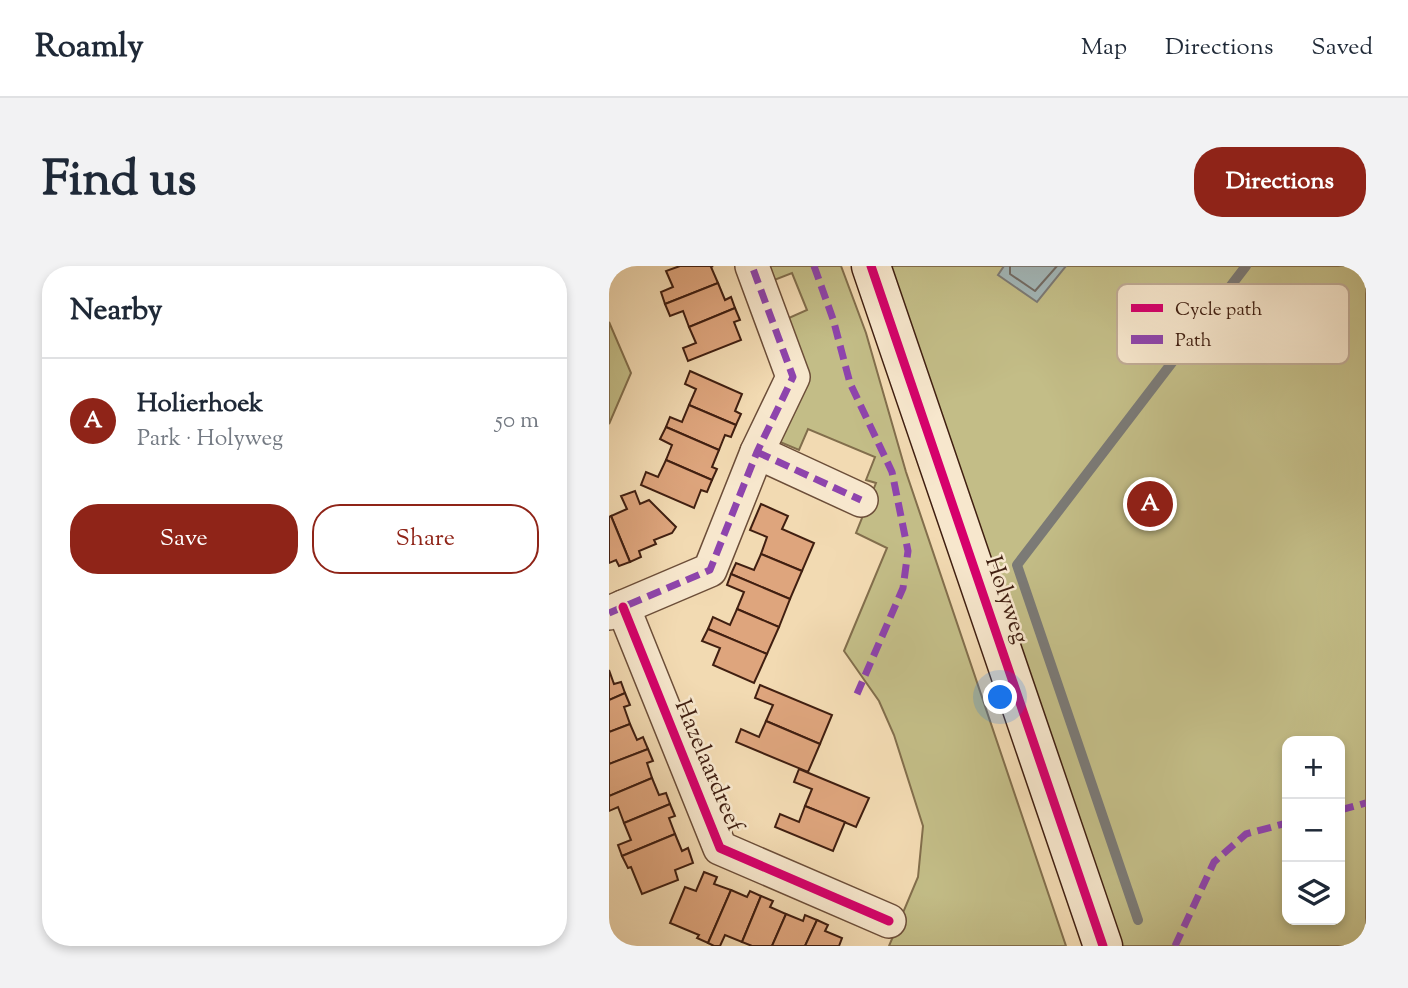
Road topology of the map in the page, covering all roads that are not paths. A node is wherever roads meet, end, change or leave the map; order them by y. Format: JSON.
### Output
{"nodes":[{"id":1,"x":752,"y":266,"type":"edge"},
{"id":2,"x":871,"y":266,"type":"edge"},
{"id":3,"x":757,"y":452,"type":"junction"},
{"id":4,"x":861,"y":500,"type":"dead end"},
{"id":5,"x":616,"y":610,"type":"edge"},
{"id":6,"x":889,"y":921,"type":"dead end"},
{"id":7,"x":1103,"y":946,"type":"edge"}],
"edges":[{"from":1,"to":3,"type":"street","name":"Hazelaardreef"},
{"from":2,"to":7,"type":"street","name":"Holyweg"},
{"from":3,"to":4,"type":"street"},
{"from":3,"to":5,"type":"street","name":"Hazelaardreef"},
{"from":5,"to":6,"type":"street","name":"Hazelaardreef"}]}
